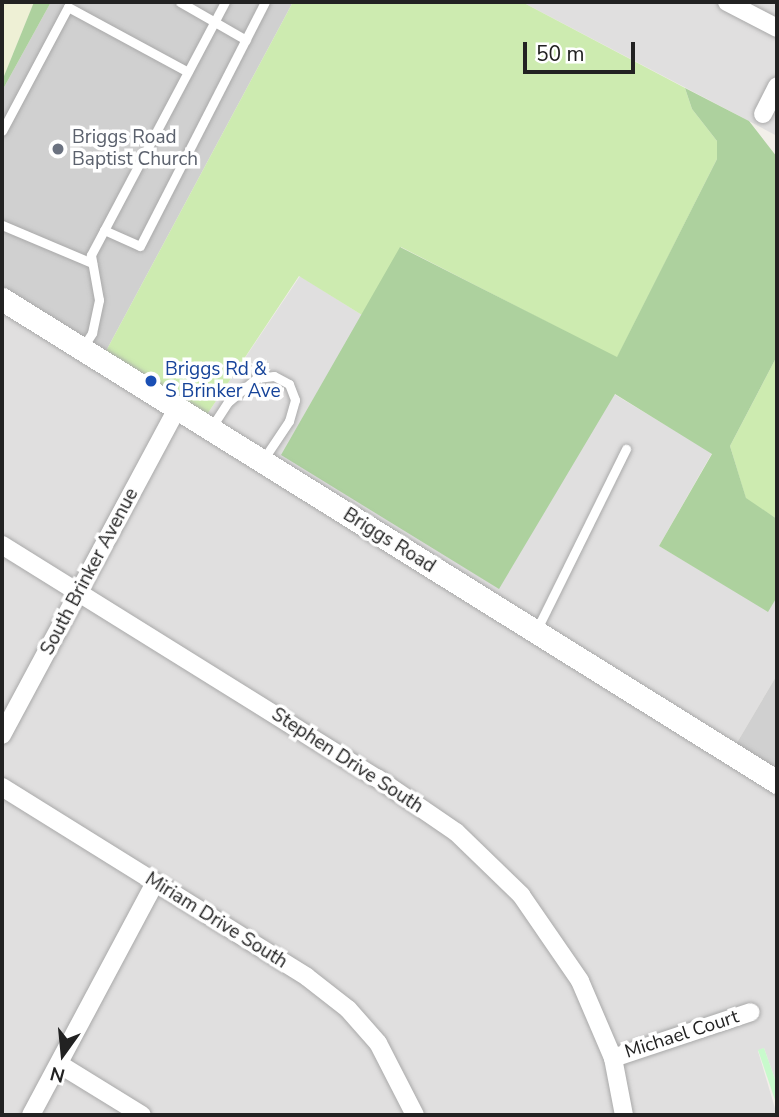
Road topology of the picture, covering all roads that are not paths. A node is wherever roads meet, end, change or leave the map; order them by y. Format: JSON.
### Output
{"nodes":[{"id":1,"x":180,"y":2,"type":"edge"},
{"id":2,"x":225,"y":2,"type":"edge"},
{"id":3,"x":265,"y":2,"type":"edge"},
{"id":4,"x":727,"y":2,"type":"edge"},
{"id":5,"x":213,"y":24,"type":"junction"},
{"id":6,"x":777,"y":28,"type":"edge"},
{"id":7,"x":246,"y":40,"type":"junction"},
{"id":8,"x":188,"y":72,"type":"junction"},
{"id":9,"x":777,"y":86,"type":"edge"},
{"id":10,"x":763,"y":114,"type":"dead end"},
{"id":11,"x":2,"y":131,"type":"edge"},
{"id":12,"x":2,"y":225,"type":"edge"},
{"id":13,"x":104,"y":230,"type":"junction"},
{"id":14,"x":92,"y":263,"type":"junction"},
{"id":15,"x":2,"y":299,"type":"edge"},
{"id":16,"x":82,"y":349,"type":"junction"},
{"id":17,"x":177,"y":409,"type":"junction"},
{"id":18,"x":210,"y":429,"type":"junction"},
{"id":19,"x":626,"y":449,"type":"dead end"},
{"id":20,"x":262,"y":461,"type":"junction"},
{"id":21,"x":2,"y":545,"type":"edge"},
{"id":22,"x":78,"y":593,"type":"junction"},
{"id":23,"x":536,"y":632,"type":"junction"},
{"id":24,"x":2,"y":735,"type":"edge"},
{"id":25,"x":777,"y":782,"type":"edge"},
{"id":26,"x":2,"y":787,"type":"edge"},
{"id":27,"x":155,"y":883,"type":"junction"},
{"id":28,"x":751,"y":1012,"type":"dead end"},
{"id":29,"x":613,"y":1058,"type":"junction"},
{"id":30,"x":59,"y":1063,"type":"junction"},
{"id":31,"x":31,"y":1115,"type":"edge"},
{"id":32,"x":142,"y":1115,"type":"edge"},
{"id":33,"x":415,"y":1115,"type":"edge"},
{"id":34,"x":624,"y":1115,"type":"edge"}],
"edges":[{"from":1,"to":5,"type":"lane"},
{"from":2,"to":5,"type":"lane"},
{"from":3,"to":7,"type":"lane"},
{"from":4,"to":6,"type":"street"},
{"from":5,"to":7,"type":"lane"},
{"from":5,"to":8,"type":"lane"},
{"from":7,"to":13,"type":"lane"},
{"from":8,"to":11,"type":"lane"},
{"from":8,"to":13,"type":"lane"},
{"from":9,"to":10,"type":"street"},
{"from":12,"to":14,"type":"lane"},
{"from":13,"to":14,"type":"lane"},
{"from":14,"to":16,"type":"lane"},
{"from":15,"to":16,"type":"street","name":"Briggs Road"},
{"from":16,"to":17,"type":"street","name":"Briggs Road"},
{"from":17,"to":18,"type":"street","name":"Briggs Road"},
{"from":17,"to":22,"type":"street","name":"South Brinker Avenue"},
{"from":18,"to":20,"type":"street","name":"Briggs Road"},
{"from":18,"to":20,"type":"lane"},
{"from":19,"to":23,"type":"lane"},
{"from":20,"to":23,"type":"street","name":"Briggs Road"},
{"from":21,"to":22,"type":"street","name":"Stephen Drive South"},
{"from":22,"to":24,"type":"street","name":"South Brinker Avenue"},
{"from":22,"to":29,"type":"street","name":"Stephen Drive South"},
{"from":23,"to":25,"type":"street","name":"Briggs Road"},
{"from":26,"to":27,"type":"street","name":"Miriam Drive South"},
{"from":27,"to":30,"type":"street"},
{"from":27,"to":33,"type":"street","name":"Miriam Drive South"},
{"from":28,"to":29,"type":"street","name":"Michael Court"},
{"from":29,"to":34,"type":"street","name":"Stephen Drive South"},
{"from":30,"to":31,"type":"street"},
{"from":30,"to":32,"type":"street"}]}
